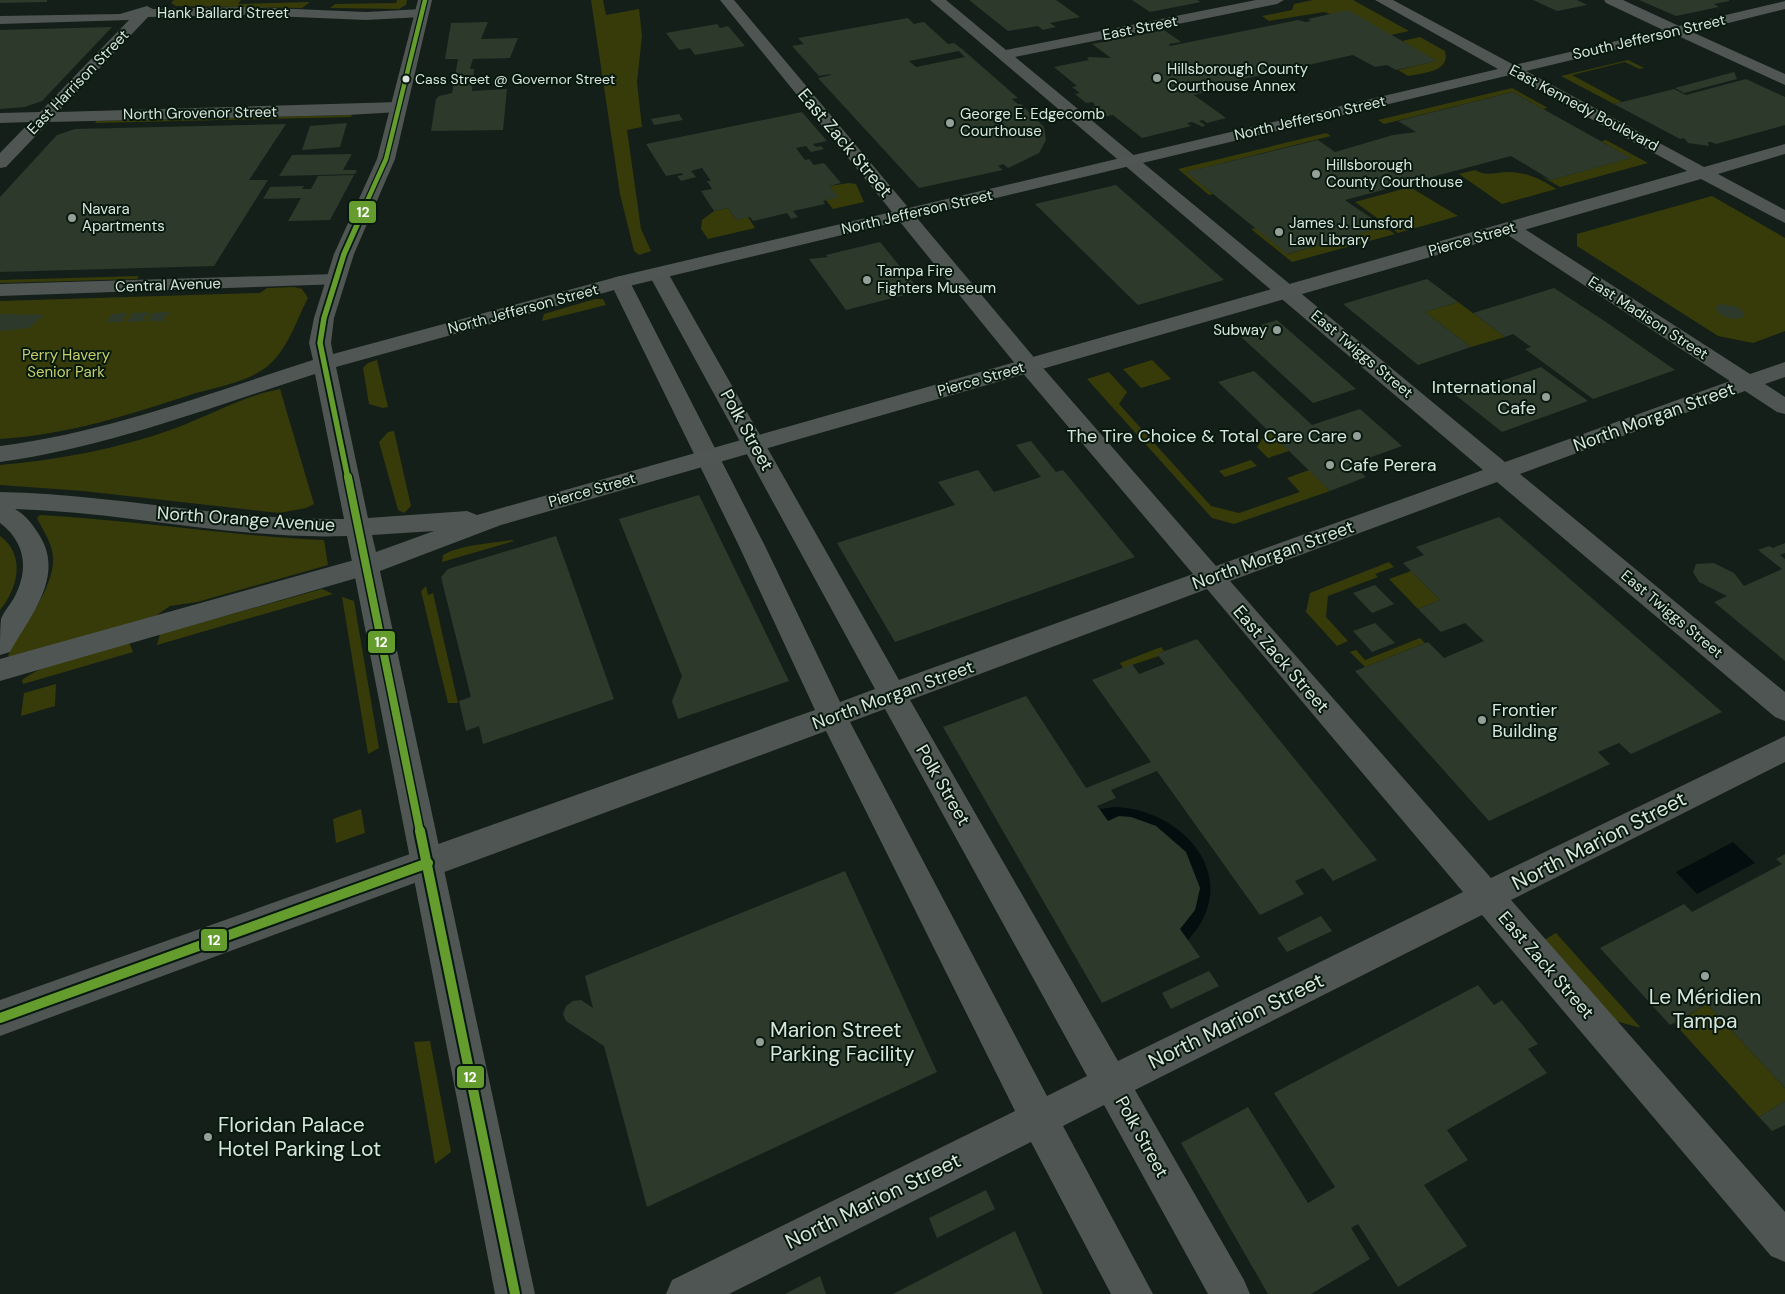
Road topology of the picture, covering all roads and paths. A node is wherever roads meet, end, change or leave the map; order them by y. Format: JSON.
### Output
{"nodes":[{"id":1,"x":157,"y":0,"type":"edge"},
{"id":2,"x":727,"y":0,"type":"edge"},
{"id":3,"x":938,"y":0,"type":"edge"},
{"id":4,"x":1277,"y":0,"type":"edge"},
{"id":5,"x":1382,"y":0,"type":"edge"},
{"id":6,"x":1611,"y":0,"type":"edge"},
{"id":7,"x":1785,"y":5,"type":"edge"},
{"id":8,"x":423,"y":7,"type":"edge"},
{"id":9,"x":0,"y":13,"type":"edge"},
{"id":10,"x":144,"y":13,"type":"junction"},
{"id":11,"x":0,"y":20,"type":"edge"},
{"id":12,"x":1676,"y":30,"type":"junction"},
{"id":13,"x":1003,"y":55,"type":"junction"},
{"id":14,"x":1512,"y":70,"type":"junction"},
{"id":15,"x":1785,"y":80,"type":"edge"},
{"id":16,"x":399,"y":107,"type":"junction"},
{"id":17,"x":44,"y":116,"type":"junction"},
{"id":18,"x":0,"y":118,"type":"edge"},
{"id":19,"x":1785,"y":149,"type":"edge"},
{"id":20,"x":1130,"y":161,"type":"junction"},
{"id":21,"x":0,"y":163,"type":"edge"},
{"id":22,"x":1704,"y":173,"type":"junction"},
{"id":23,"x":904,"y":215,"type":"junction"},
{"id":24,"x":1785,"y":217,"type":"edge"},
{"id":25,"x":1510,"y":228,"type":"junction"},
{"id":26,"x":658,"y":273,"type":"junction"},
{"id":27,"x":335,"y":280,"type":"junction"},
{"id":28,"x":620,"y":282,"type":"junction"},
{"id":29,"x":0,"y":290,"type":"edge"},
{"id":30,"x":1288,"y":292,"type":"junction"},
{"id":31,"x":324,"y":364,"type":"junction"},
{"id":32,"x":1029,"y":366,"type":"junction"},
{"id":33,"x":1785,"y":369,"type":"edge"},
{"id":34,"x":1747,"y":383,"type":"junction"},
{"id":35,"x":1785,"y":408,"type":"edge"},
{"id":36,"x":755,"y":444,"type":"junction"},
{"id":37,"x":0,"y":454,"type":"edge"},
{"id":38,"x":706,"y":458,"type":"junction"},
{"id":39,"x":1503,"y":472,"type":"junction"},
{"id":40,"x":0,"y":500,"type":"edge"},
{"id":41,"x":0,"y":511,"type":"edge"},
{"id":42,"x":492,"y":518,"type":"junction"},
{"id":43,"x":357,"y":526,"type":"junction"},
{"id":44,"x":366,"y":566,"type":"junction"},
{"id":45,"x":1211,"y":577,"type":"junction"},
{"id":46,"x":0,"y":644,"type":"edge"},
{"id":47,"x":0,"y":670,"type":"edge"},
{"id":48,"x":893,"y":695,"type":"junction"},
{"id":49,"x":1785,"y":709,"type":"edge"},
{"id":50,"x":833,"y":717,"type":"junction"},
{"id":51,"x":1785,"y":748,"type":"edge"},
{"id":52,"x":428,"y":863,"type":"junction"},
{"id":53,"x":1486,"y":897,"type":"junction"},
{"id":54,"x":0,"y":1018,"type":"edge"},
{"id":55,"x":1112,"y":1082,"type":"junction"},
{"id":56,"x":1039,"y":1119,"type":"junction"},
{"id":57,"x":1785,"y":1242,"type":"edge"},
{"id":58,"x":515,"y":1294,"type":"edge"},
{"id":59,"x":686,"y":1294,"type":"edge"},
{"id":60,"x":1133,"y":1294,"type":"edge"},
{"id":61,"x":1230,"y":1294,"type":"edge"}],
"edges":[{"from":1,"to":10,"type":"street","name":"East Harrison Street"},
{"from":2,"to":23,"type":"street","name":"East Zack Street"},
{"from":3,"to":13,"type":"street","name":"East Twiggs Street"},
{"from":4,"to":13,"type":"street","name":"East Street"},
{"from":5,"to":14,"type":"main road","name":"East Kennedy Boulevard"},
{"from":6,"to":12,"type":"main road"},
{"from":7,"to":12,"type":"main road","name":"South Jefferson Street"},
{"from":8,"to":10,"type":"street","name":"Hank Ballard Street"},
{"from":8,"to":16,"type":"main road"},
{"from":9,"to":10,"type":"street","name":"Hank Ballard Street"},
{"from":10,"to":11,"type":"street","name":"Hank Ballard Street"},
{"from":10,"to":17,"type":"street","name":"East Harrison Street"},
{"from":12,"to":14,"type":"main road","name":"South Jefferson Street"},
{"from":12,"to":15,"type":"main road"},
{"from":13,"to":20,"type":"street","name":"East Twiggs Street"},
{"from":14,"to":20,"type":"main road","name":"North Jefferson Street"},
{"from":14,"to":22,"type":"main road","name":"East Kennedy Boulevard"},
{"from":16,"to":17,"type":"street","name":"North Grovenor Street"},
{"from":16,"to":27,"type":"main road"},
{"from":17,"to":18,"type":"street","name":"North Grovenor Street"},
{"from":17,"to":21,"type":"street","name":"East Harrison Street"},
{"from":19,"to":22,"type":"main road","name":"Pierce Street"},
{"from":20,"to":23,"type":"main road","name":"North Jefferson Street"},
{"from":20,"to":30,"type":"street","name":"East Twiggs Street"},
{"from":22,"to":24,"type":"main road","name":"East Kennedy Boulevard"},
{"from":22,"to":25,"type":"main road","name":"Pierce Street"},
{"from":23,"to":26,"type":"main road","name":"North Jefferson Street"},
{"from":23,"to":32,"type":"street","name":"East Zack Street"},
{"from":25,"to":30,"type":"main road","name":"Pierce Street"},
{"from":25,"to":34,"type":"street","name":"East Madison Street"},
{"from":26,"to":28,"type":"main road","name":"North Jefferson Street"},
{"from":26,"to":36,"type":"street","name":"Polk Street"},
{"from":27,"to":29,"type":"street","name":"Central Avenue"},
{"from":27,"to":31,"type":"main road"},
{"from":28,"to":31,"type":"main road","name":"North Jefferson Street"},
{"from":28,"to":38,"type":"street"},
{"from":30,"to":32,"type":"main road","name":"Pierce Street"},
{"from":30,"to":39,"type":"street","name":"East Twiggs Street"},
{"from":31,"to":37,"type":"main road"},
{"from":31,"to":43,"type":"main road"},
{"from":32,"to":36,"type":"main road","name":"Pierce Street"},
{"from":32,"to":45,"type":"street","name":"East Zack Street"},
{"from":33,"to":34,"type":"street","name":"North Morgan Street"},
{"from":34,"to":35,"type":"street","name":"East Madison Street"},
{"from":34,"to":39,"type":"street","name":"North Morgan Street"},
{"from":36,"to":38,"type":"main road","name":"Pierce Street"},
{"from":36,"to":48,"type":"street","name":"Polk Street"},
{"from":38,"to":42,"type":"main road","name":"Pierce Street"},
{"from":38,"to":50,"type":"street"},
{"from":39,"to":45,"type":"street","name":"North Morgan Street"},
{"from":39,"to":49,"type":"street","name":"East Twiggs Street"},
{"from":40,"to":43,"type":"main road","name":"North Orange Avenue"},
{"from":41,"to":46,"type":"main road"},
{"from":42,"to":43,"type":"main road","name":"North Orange Avenue"},
{"from":42,"to":44,"type":"main road","name":"Pierce Street"},
{"from":43,"to":44,"type":"main road"},
{"from":44,"to":47,"type":"street","name":"Pierce Street"},
{"from":44,"to":52,"type":"main road"},
{"from":45,"to":48,"type":"street","name":"North Morgan Street"},
{"from":45,"to":53,"type":"street","name":"East Zack Street"},
{"from":48,"to":50,"type":"street","name":"North Morgan Street"},
{"from":48,"to":55,"type":"street","name":"Polk Street"},
{"from":50,"to":52,"type":"street","name":"North Morgan Street"},
{"from":50,"to":56,"type":"street"},
{"from":51,"to":53,"type":"street","name":"North Marion Street"},
{"from":52,"to":54,"type":"street","name":"North Morgan Street"},
{"from":52,"to":58,"type":"main road"},
{"from":53,"to":55,"type":"street","name":"North Marion Street"},
{"from":53,"to":57,"type":"street","name":"East Zack Street"},
{"from":55,"to":56,"type":"street","name":"North Marion Street"},
{"from":55,"to":61,"type":"street","name":"Polk Street"},
{"from":56,"to":59,"type":"street","name":"North Marion Street"},
{"from":56,"to":60,"type":"street"}]}
